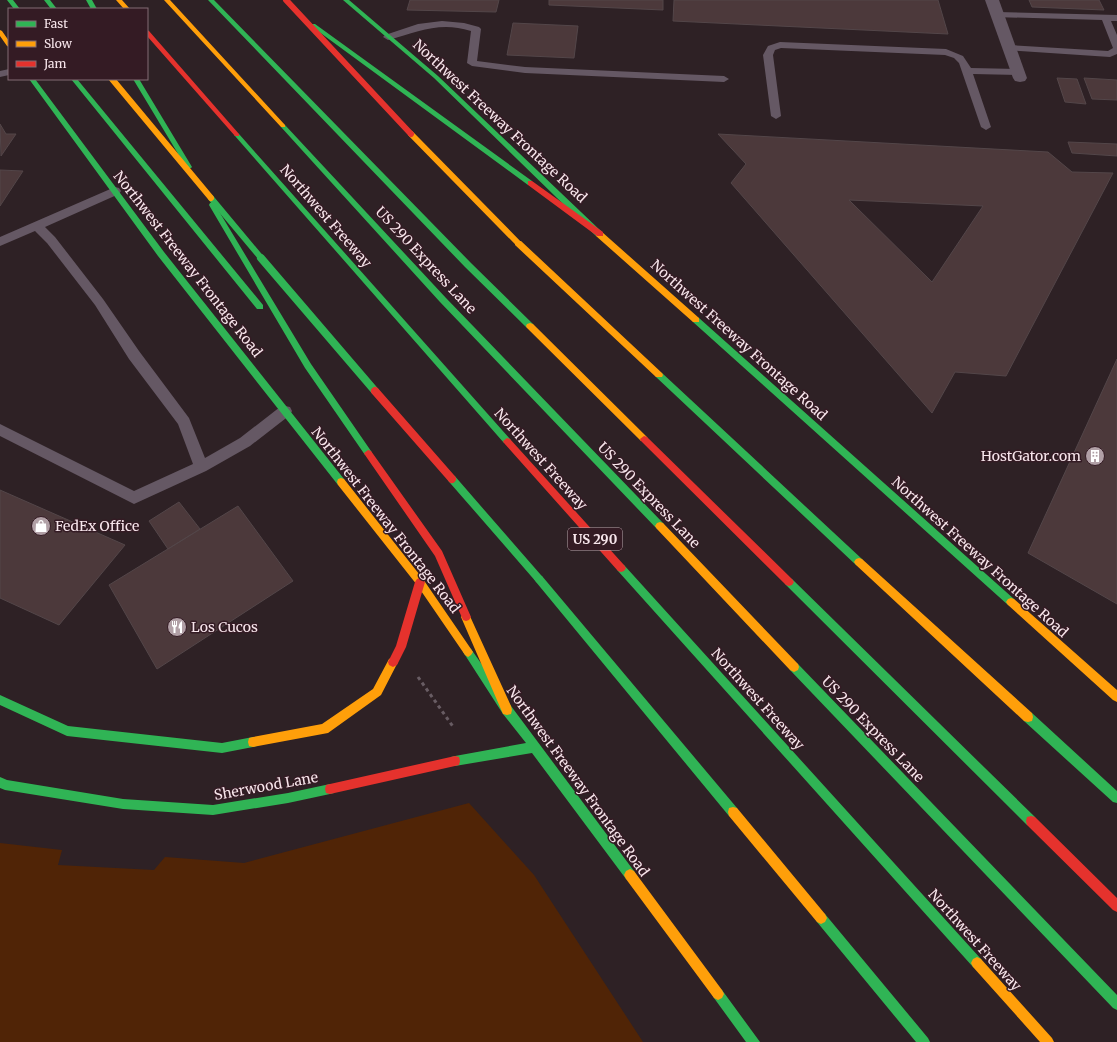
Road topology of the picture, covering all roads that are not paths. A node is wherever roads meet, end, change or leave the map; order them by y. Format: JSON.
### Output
{"nodes":[{"id":1,"x":10,"y":0,"type":"edge"},
{"id":2,"x":47,"y":0,"type":"edge"},
{"id":3,"x":119,"y":0,"type":"edge"},
{"id":4,"x":167,"y":0,"type":"edge"},
{"id":5,"x":211,"y":0,"type":"edge"},
{"id":6,"x":279,"y":0,"type":"edge"},
{"id":7,"x":286,"y":0,"type":"edge"},
{"id":8,"x":992,"y":0,"type":"edge"},
{"id":9,"x":347,"y":1,"type":"edge"},
{"id":10,"x":16,"y":8,"type":"edge"},
{"id":11,"x":53,"y":8,"type":"edge"},
{"id":12,"x":126,"y":8,"type":"edge"},
{"id":13,"x":997,"y":15,"type":"junction"},
{"id":14,"x":1117,"y":18,"type":"edge"},
{"id":15,"x":1106,"y":19,"type":"junction"},
{"id":16,"x":0,"y":32,"type":"edge"},
{"id":17,"x":148,"y":33,"type":"edge"},
{"id":18,"x":388,"y":37,"type":"junction"},
{"id":19,"x":8,"y":44,"type":"edge"},
{"id":20,"x":1117,"y":47,"type":"edge"},
{"id":21,"x":1010,"y":48,"type":"junction"},
{"id":22,"x":1117,"y":50,"type":"edge"},
{"id":23,"x":967,"y":71,"type":"junction"},
{"id":24,"x":1019,"y":75,"type":"joint"},
{"id":25,"x":724,"y":79,"type":"dead end"},
{"id":26,"x":33,"y":80,"type":"edge"},
{"id":27,"x":75,"y":80,"type":"edge"},
{"id":28,"x":113,"y":80,"type":"edge"},
{"id":29,"x":137,"y":80,"type":"edge"},
{"id":30,"x":776,"y":116,"type":"dead end"},
{"id":31,"x":986,"y":128,"type":"dead end"},
{"id":32,"x":115,"y":191,"type":"junction"},
{"id":33,"x":36,"y":226,"type":"junction"},
{"id":34,"x":600,"y":234,"type":"junction"},
{"id":35,"x":0,"y":242,"type":"edge"},
{"id":36,"x":308,"y":366,"type":"junction"},
{"id":37,"x":285,"y":411,"type":"junction"},
{"id":38,"x":0,"y":430,"type":"edge"},
{"id":39,"x":201,"y":468,"type":"junction"},
{"id":40,"x":420,"y":582,"type":"junction"},
{"id":41,"x":1117,"y":697,"type":"edge"},
{"id":42,"x":0,"y":700,"type":"edge"},
{"id":43,"x":507,"y":710,"type":"junction"},
{"id":44,"x":535,"y":747,"type":"junction"},
{"id":45,"x":0,"y":782,"type":"edge"},
{"id":46,"x":1117,"y":798,"type":"edge"},
{"id":47,"x":1117,"y":906,"type":"edge"},
{"id":48,"x":1117,"y":1004,"type":"edge"},
{"id":49,"x":754,"y":1042,"type":"edge"},
{"id":50,"x":924,"y":1042,"type":"edge"},
{"id":51,"x":1048,"y":1042,"type":"edge"}],
"edges":[{"from":1,"to":10,"type":"main road"},
{"from":2,"to":11,"type":"main road"},
{"from":3,"to":12,"type":"main road"},
{"from":4,"to":48,"type":"main road","name":"US 290 Express Lane"},
{"from":5,"to":47,"type":"main road"},
{"from":6,"to":34,"type":"main road"},
{"from":7,"to":46,"type":"main road","bridge":true},
{"from":8,"to":13,"type":"street"},
{"from":9,"to":18,"type":"main road","name":"Northwest Freeway Frontage Road"},
{"from":13,"to":15,"type":"lane"},
{"from":13,"to":21,"type":"street"},
{"from":14,"to":15,"type":"lane"},
{"from":15,"to":20,"type":"lane"},
{"from":16,"to":19,"type":"main road"},
{"from":17,"to":51,"type":"main road","name":"Northwest Freeway","number":"US 290"},
{"from":18,"to":25,"type":"lane"},
{"from":18,"to":34,"type":"main road","name":"Northwest Freeway Frontage Road"},
{"from":21,"to":22,"type":"lane"},
{"from":21,"to":24,"type":"street"},
{"from":23,"to":24,"type":"lane"},
{"from":23,"to":30,"type":"lane"},
{"from":23,"to":31,"type":"lane"},
{"from":26,"to":32,"type":"main road","name":"Northwest Freeway Frontage Road"},
{"from":27,"to":36,"type":"main road"},
{"from":28,"to":50,"type":"main road","bridge":true},
{"from":29,"to":36,"type":"main road"},
{"from":32,"to":33,"type":"lane"},
{"from":32,"to":37,"type":"main road","name":"Northwest Freeway Frontage Road"},
{"from":33,"to":35,"type":"lane"},
{"from":33,"to":39,"type":"lane"},
{"from":34,"to":41,"type":"main road","name":"Northwest Freeway Frontage Road"},
{"from":36,"to":43,"type":"main road"},
{"from":37,"to":39,"type":"lane"},
{"from":37,"to":40,"type":"main road","name":"Northwest Freeway Frontage Road"},
{"from":38,"to":39,"type":"lane"},
{"from":40,"to":42,"type":"main road"},
{"from":40,"to":43,"type":"main road","name":"Northwest Freeway Frontage Road"},
{"from":43,"to":44,"type":"main road","name":"Northwest Freeway Frontage Road"},
{"from":44,"to":45,"type":"main road","name":"Sherwood Lane"},
{"from":44,"to":49,"type":"main road","name":"Northwest Freeway Frontage Road"}]}
